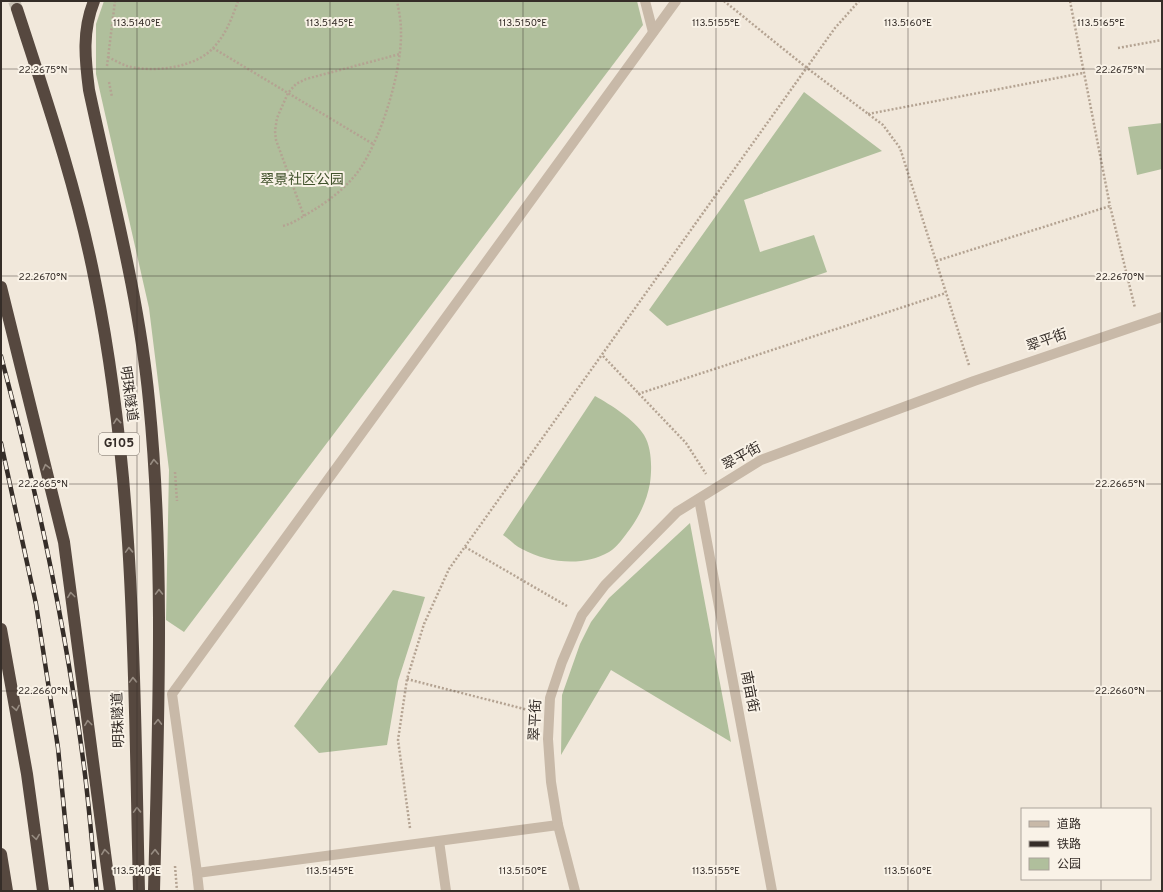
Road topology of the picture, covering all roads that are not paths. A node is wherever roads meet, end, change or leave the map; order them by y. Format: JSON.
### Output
{"nodes":[{"id":1,"x":94,"y":1,"type":"edge"},
{"id":2,"x":645,"y":1,"type":"edge"},
{"id":3,"x":676,"y":1,"type":"edge"},
{"id":4,"x":17,"y":9,"type":"tunnel mouth"},
{"id":5,"x":653,"y":32,"type":"junction"},
{"id":6,"x":1,"y":287,"type":"edge"},
{"id":7,"x":1162,"y":317,"type":"edge"},
{"id":8,"x":699,"y":499,"type":"junction"},
{"id":9,"x":1,"y":629,"type":"edge"},
{"id":10,"x":558,"y":825,"type":"junction"},
{"id":11,"x":439,"y":841,"type":"junction"},
{"id":12,"x":1,"y":854,"type":"edge"},
{"id":13,"x":197,"y":873,"type":"junction"},
{"id":14,"x":7,"y":891,"type":"edge"},
{"id":15,"x":44,"y":891,"type":"edge"},
{"id":16,"x":110,"y":891,"type":"edge"},
{"id":17,"x":139,"y":891,"type":"edge"},
{"id":18,"x":154,"y":891,"type":"edge"},
{"id":19,"x":199,"y":891,"type":"edge"},
{"id":20,"x":446,"y":891,"type":"edge"},
{"id":21,"x":575,"y":891,"type":"edge"},
{"id":22,"x":772,"y":891,"type":"edge"}],
"edges":[{"from":18,"to":1,"type":"highway","one_way":true},
{"from":2,"to":5,"type":"street"},
{"from":3,"to":5,"type":"street"},
{"from":17,"to":4,"type":"highway","name":"明珠隧道","number":"G105","one_way":true},
{"from":5,"to":13,"type":"street"},
{"from":16,"to":6,"type":"highway","one_way":true},
{"from":7,"to":8,"type":"street","name":"翠平街"},
{"from":8,"to":10,"type":"street","name":"翠平街"},
{"from":8,"to":22,"type":"street","name":"南亩街"},
{"from":9,"to":15,"type":"highway","one_way":true},
{"from":10,"to":11,"type":"street"},
{"from":10,"to":21,"type":"street","name":"翠平街"},
{"from":11,"to":13,"type":"street"},
{"from":11,"to":20,"type":"street"},
{"from":12,"to":14,"type":"highway"},
{"from":13,"to":19,"type":"street"}]}
